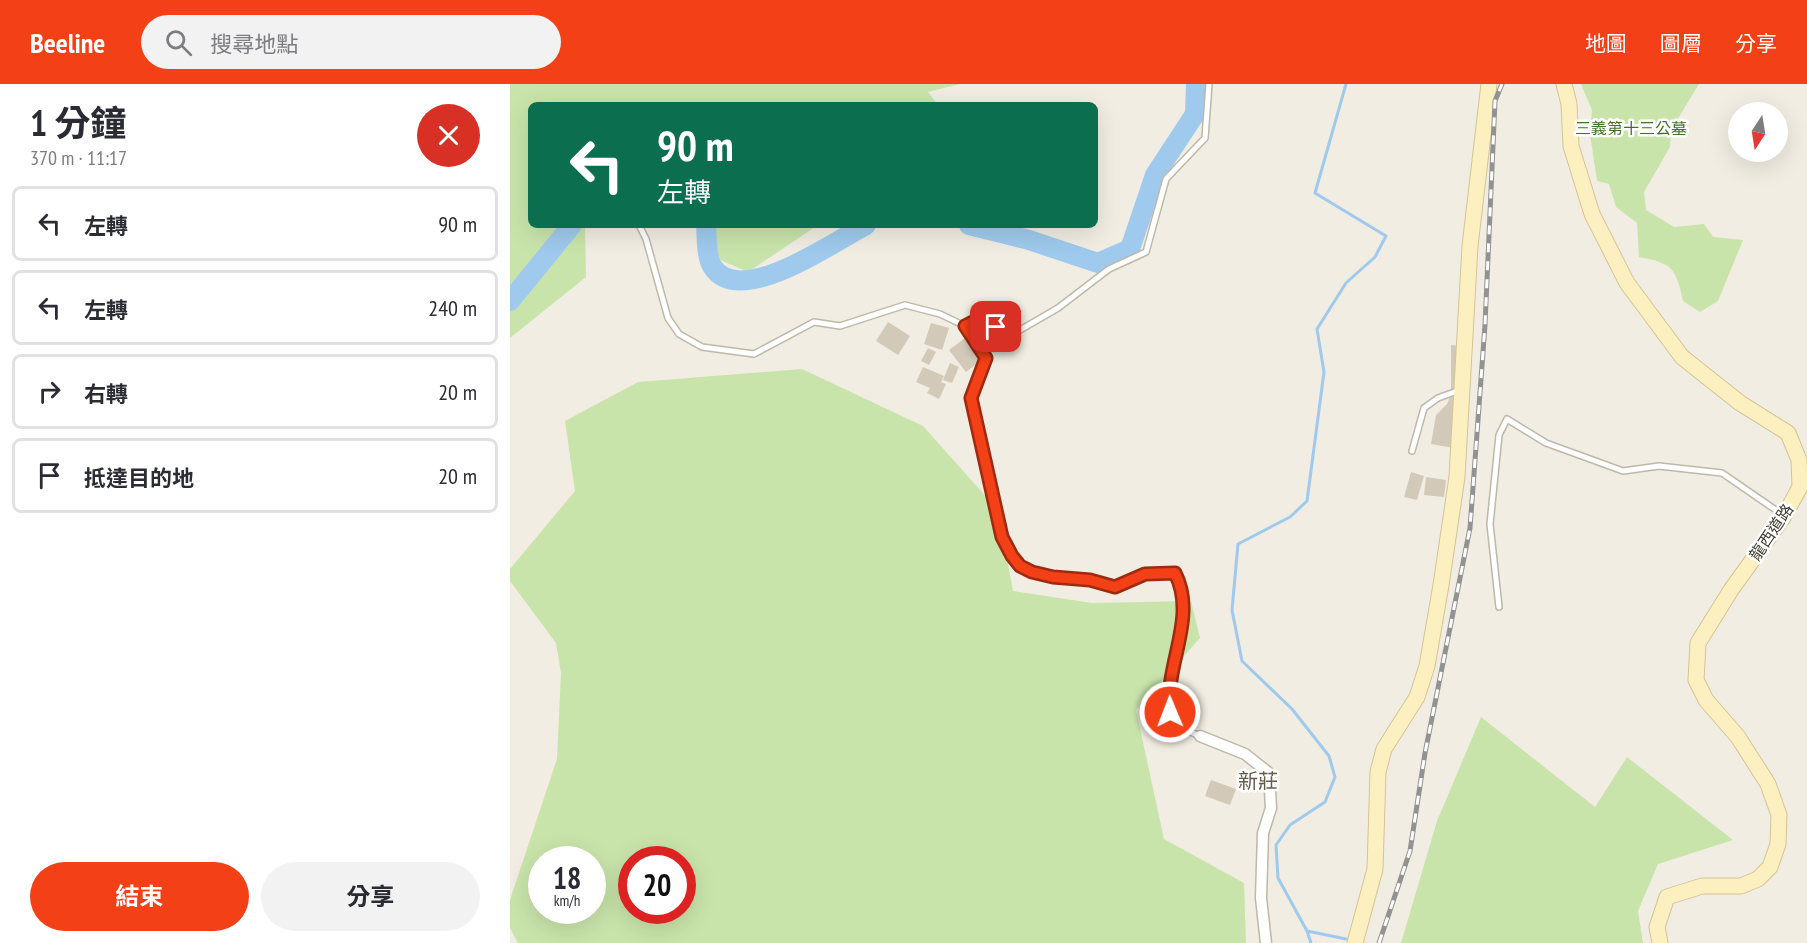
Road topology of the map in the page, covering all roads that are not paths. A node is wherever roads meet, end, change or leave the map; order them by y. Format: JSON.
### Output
{"nodes":[{"id":1,"x":1209,"y":84,"type":"edge"},
{"id":2,"x":1489,"y":84,"type":"edge"},
{"id":3,"x":1564,"y":84,"type":"edge"},
{"id":4,"x":640,"y":228,"type":"edge"},
{"id":5,"x":965,"y":326,"type":"junction"},
{"id":6,"x":1462,"y":390,"type":"junction"},
{"id":7,"x":1412,"y":450,"type":"dead end"},
{"id":8,"x":1784,"y":516,"type":"junction"},
{"id":9,"x":1499,"y":608,"type":"dead end"},
{"id":10,"x":1200,"y":736,"type":"joint"},
{"id":11,"x":1266,"y":943,"type":"edge"},
{"id":12,"x":1355,"y":943,"type":"edge"},
{"id":13,"x":1659,"y":943,"type":"edge"}],
"edges":[{"from":1,"to":5,"type":"lane"},
{"from":2,"to":6,"type":"street"},
{"from":3,"to":8,"type":"street","name":"龍西道路"},
{"from":4,"to":5,"type":"lane"},
{"from":5,"to":10,"type":"lane"},
{"from":6,"to":7,"type":"lane"},
{"from":6,"to":12,"type":"street"},
{"from":8,"to":9,"type":"lane"},
{"from":8,"to":13,"type":"street","name":"龍西道路"},
{"from":10,"to":11,"type":"street"}]}
